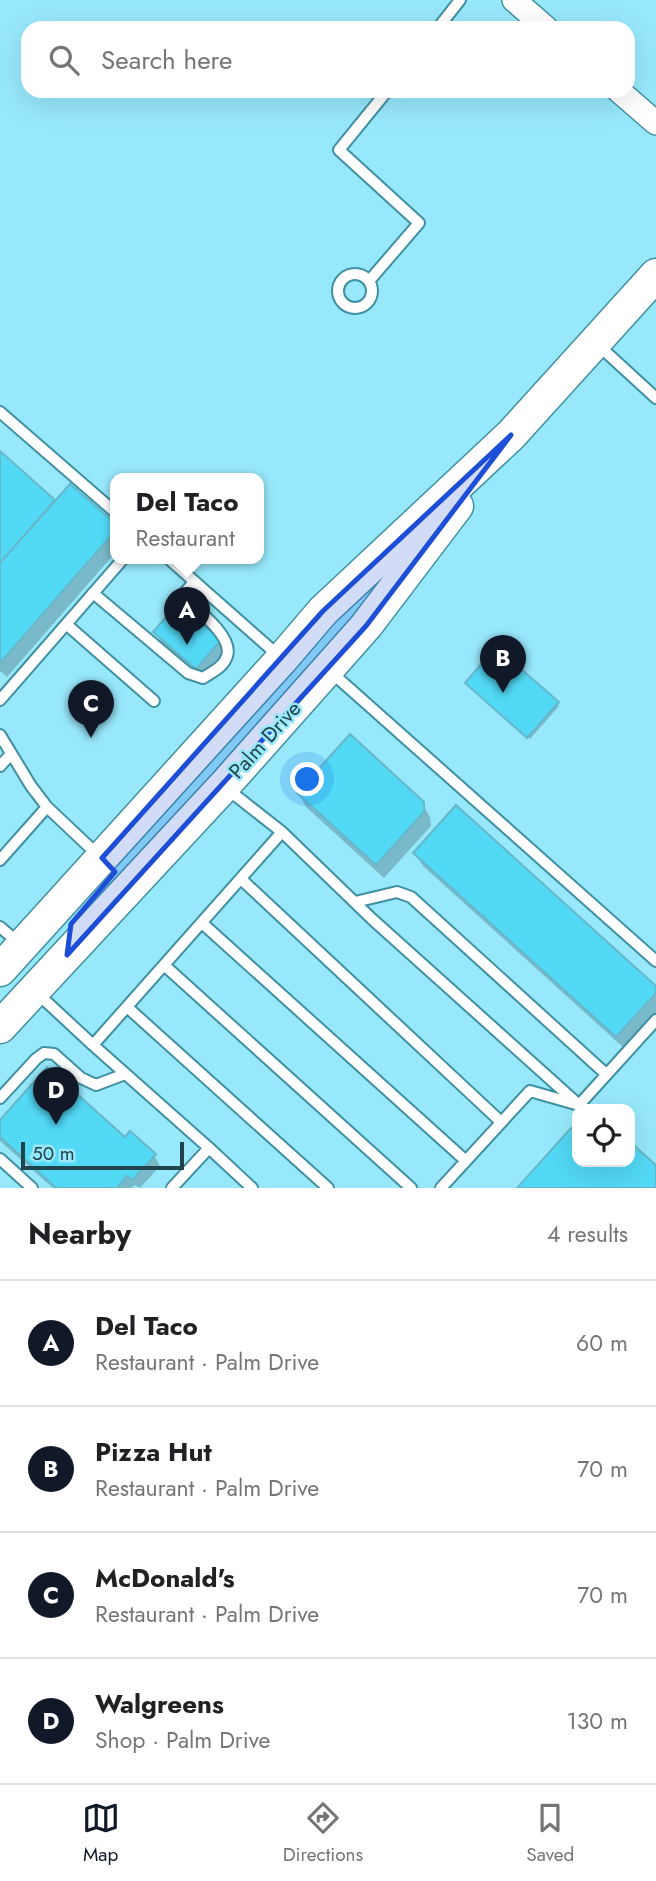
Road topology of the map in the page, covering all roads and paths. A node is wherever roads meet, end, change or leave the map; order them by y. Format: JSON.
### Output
{"nodes":[{"id":1,"x":460,"y":0,"type":"edge"},
{"id":2,"x":514,"y":0,"type":"edge"},
{"id":3,"x":444,"y":21,"type":"edge"},
{"id":4,"x":538,"y":21,"type":"edge"},
{"id":5,"x":381,"y":98,"type":"edge"},
{"id":6,"x":627,"y":98,"type":"edge"},
{"id":7,"x":656,"y":123,"type":"edge"},
{"id":8,"x":656,"y":275,"type":"edge"},
{"id":9,"x":369,"y":281,"type":"dead end"},
{"id":10,"x":594,"y":342,"type":"junction"},
{"id":11,"x":656,"y":398,"type":"edge"},
{"id":12,"x":0,"y":412,"type":"edge"},
{"id":13,"x":510,"y":435,"type":"junction"},
{"id":14,"x":110,"y":508,"type":"edge"},
{"id":15,"x":119,"y":564,"type":"edge"},
{"id":16,"x":174,"y":564,"type":"edge"},
{"id":17,"x":194,"y":582,"type":"junction"},
{"id":18,"x":93,"y":593,"type":"junction"},
{"id":19,"x":66,"y":624,"type":"junction"},
{"id":20,"x":282,"y":659,"type":"junction"},
{"id":21,"x":327,"y":670,"type":"junction"},
{"id":22,"x":0,"y":699,"type":"edge"},
{"id":23,"x":153,"y":701,"type":"dead end"},
{"id":24,"x":0,"y":735,"type":"edge"},
{"id":25,"x":12,"y":754,"type":"junction"},
{"id":26,"x":0,"y":766,"type":"edge"},
{"id":27,"x":224,"y":786,"type":"junction"},
{"id":28,"x":47,"y":807,"type":"junction"},
{"id":29,"x":282,"y":832,"type":"junction"},
{"id":30,"x":102,"y":858,"type":"junction"},
{"id":31,"x":0,"y":860,"type":"edge"},
{"id":32,"x":241,"y":879,"type":"junction"},
{"id":33,"x":355,"y":902,"type":"junction"},
{"id":34,"x":202,"y":923,"type":"junction"},
{"id":35,"x":11,"y":937,"type":"edge"},
{"id":36,"x":67,"y":955,"type":"junction"},
{"id":37,"x":656,"y":961,"type":"edge"},
{"id":38,"x":164,"y":965,"type":"junction"},
{"id":39,"x":0,"y":970,"type":"edge"},
{"id":40,"x":35,"y":990,"type":"junction"},
{"id":41,"x":127,"y":1007,"type":"junction"},
{"id":42,"x":656,"y":1020,"type":"edge"},
{"id":43,"x":0,"y":1027,"type":"edge"},
{"id":44,"x":93,"y":1045,"type":"junction"},
{"id":45,"x":125,"y":1074,"type":"junction"},
{"id":46,"x":606,"y":1074,"type":"junction"},
{"id":47,"x":0,"y":1098,"type":"edge"},
{"id":48,"x":576,"y":1104,"type":"edge"},
{"id":49,"x":578,"y":1104,"type":"edge"},
{"id":50,"x":580,"y":1104,"type":"edge"},
{"id":51,"x":500,"y":1121,"type":"junction"},
{"id":52,"x":209,"y":1148,"type":"junction"},
{"id":53,"x":0,"y":1159,"type":"edge"},
{"id":54,"x":466,"y":1161,"type":"junction"},
{"id":55,"x":32,"y":1188,"type":"edge"},
{"id":56,"x":172,"y":1188,"type":"edge"},
{"id":57,"x":252,"y":1188,"type":"edge"},
{"id":58,"x":328,"y":1188,"type":"edge"},
{"id":59,"x":411,"y":1188,"type":"edge"},
{"id":60,"x":442,"y":1188,"type":"edge"}],
"edges":[{"from":1,"to":3,"type":"lane"},
{"from":2,"to":4,"type":"street"},
{"from":5,"to":9,"type":"lane"},
{"from":6,"to":7,"type":"street"},
{"from":8,"to":10,"type":"main road","name":"Palm Drive"},
{"from":10,"to":11,"type":"lane"},
{"from":10,"to":13,"type":"main road","name":"Palm Drive"},
{"from":12,"to":14,"type":"lane"},
{"from":13,"to":20,"type":"main road","name":"Palm Drive"},
{"from":13,"to":21,"type":"main road","name":"Palm Drive"},
{"from":15,"to":18,"type":"lane"},
{"from":16,"to":17,"type":"lane"},
{"from":17,"to":18,"type":"lane"},
{"from":17,"to":20,"type":"lane"},
{"from":18,"to":19,"type":"lane"},
{"from":19,"to":22,"type":"lane"},
{"from":19,"to":23,"type":"lane"},
{"from":20,"to":27,"type":"main road"},
{"from":20,"to":30,"type":"main road","name":"Palm Drive"},
{"from":21,"to":27,"type":"main road","name":"Palm Drive"},
{"from":21,"to":37,"type":"lane"},
{"from":24,"to":25,"type":"lane"},
{"from":25,"to":26,"type":"lane"},
{"from":25,"to":28,"type":"lane"},
{"from":27,"to":29,"type":"lane"},
{"from":27,"to":36,"type":"main road","name":"Palm Drive"},
{"from":28,"to":30,"type":"lane"},
{"from":28,"to":31,"type":"lane"},
{"from":29,"to":32,"type":"lane"},
{"from":29,"to":33,"type":"lane"},
{"from":30,"to":35,"type":"main road","name":"Palm Drive"},
{"from":30,"to":36,"type":"main road"},
{"from":32,"to":34,"type":"lane"},
{"from":32,"to":51,"type":"lane"},
{"from":33,"to":46,"type":"lane"},
{"from":33,"to":49,"type":"lane"},
{"from":34,"to":38,"type":"lane"},
{"from":34,"to":54,"type":"lane"},
{"from":35,"to":39,"type":"main road","name":"Palm Drive"},
{"from":36,"to":40,"type":"main road","name":"Palm Drive"},
{"from":38,"to":41,"type":"lane"},
{"from":38,"to":59,"type":"lane"},
{"from":40,"to":43,"type":"main road","name":"Palm Drive"},
{"from":40,"to":44,"type":"lane"},
{"from":41,"to":44,"type":"lane"},
{"from":41,"to":58,"type":"lane"},
{"from":42,"to":46,"type":"lane"},
{"from":44,"to":45,"type":"lane"},
{"from":45,"to":47,"type":"lane"},
{"from":45,"to":52,"type":"lane"},
{"from":46,"to":50,"type":"lane"},
{"from":48,"to":51,"type":"lane"},
{"from":51,"to":54,"type":"lane"},
{"from":52,"to":56,"type":"lane"},
{"from":52,"to":57,"type":"lane"},
{"from":53,"to":55,"type":"lane"},
{"from":54,"to":60,"type":"lane"}]}
